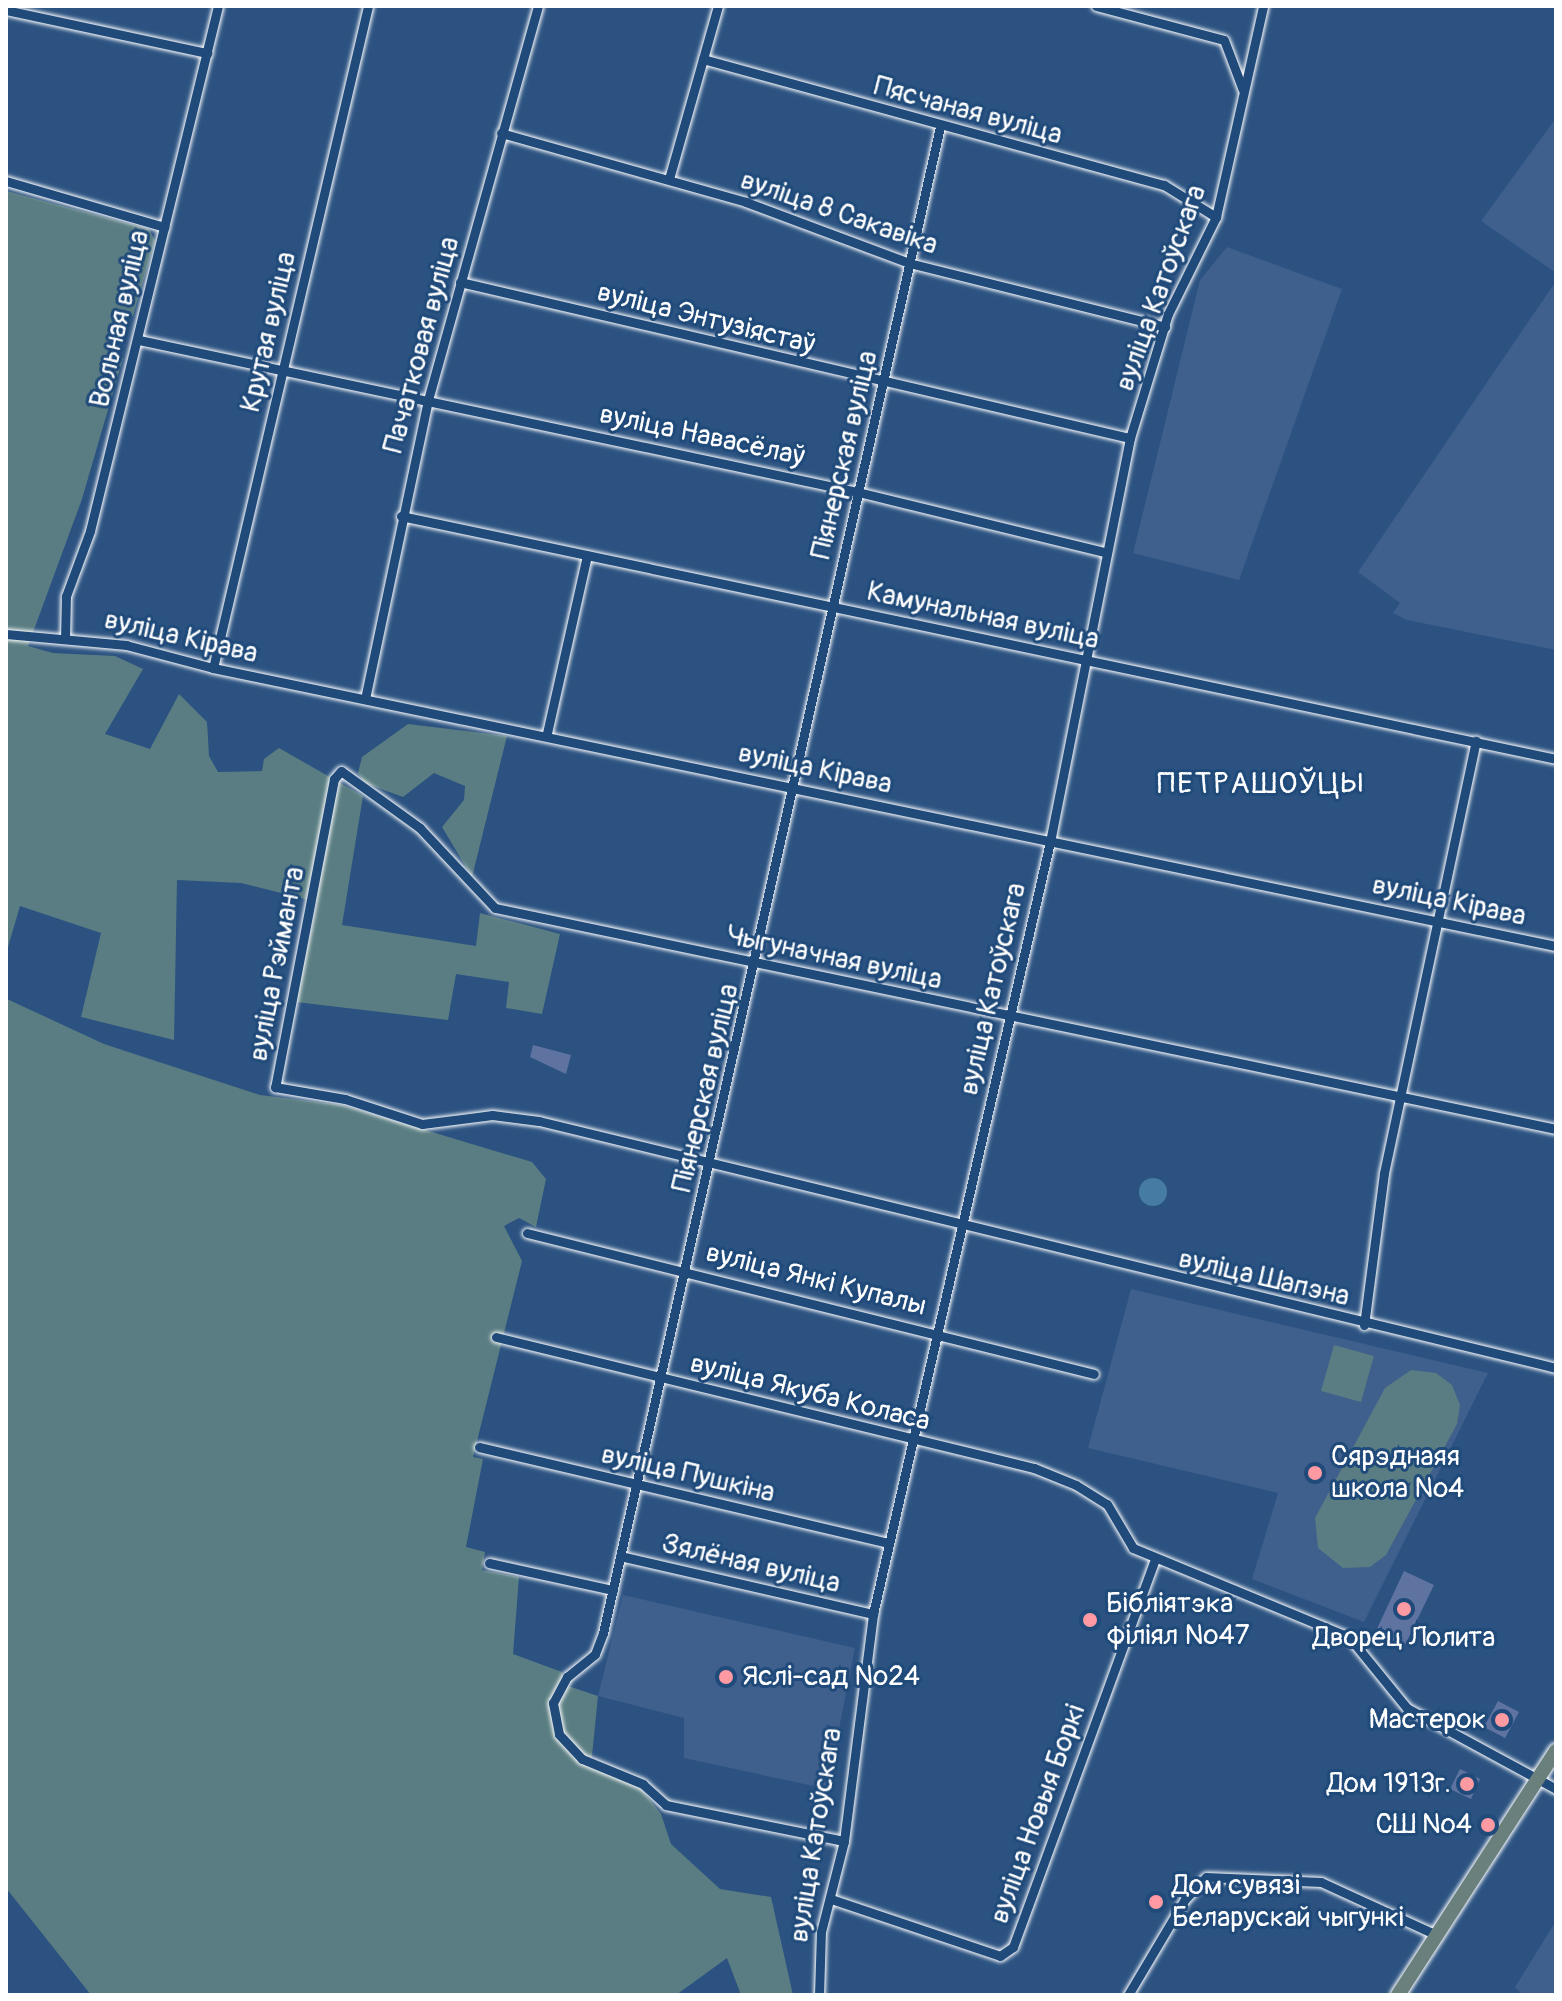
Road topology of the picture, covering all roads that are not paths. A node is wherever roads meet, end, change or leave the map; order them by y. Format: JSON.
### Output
{"nodes":[{"id":1,"x":218,"y":6,"type":"edge"},
{"id":2,"x":368,"y":6,"type":"edge"},
{"id":3,"x":538,"y":6,"type":"edge"},
{"id":4,"x":718,"y":6,"type":"edge"},
{"id":5,"x":1096,"y":6,"type":"edge"},
{"id":6,"x":1263,"y":6,"type":"edge"},
{"id":7,"x":6,"y":10,"type":"edge"},
{"id":8,"x":207,"y":53,"type":"junction"},
{"id":9,"x":703,"y":59,"type":"junction"},
{"id":10,"x":1243,"y":90,"type":"junction"},
{"id":11,"x":940,"y":127,"type":"junction"},
{"id":12,"x":501,"y":133,"type":"junction"},
{"id":13,"x":669,"y":179,"type":"junction"},
{"id":14,"x":6,"y":181,"type":"edge"},
{"id":15,"x":1216,"y":217,"type":"junction"},
{"id":16,"x":164,"y":227,"type":"junction"},
{"id":17,"x":909,"y":263,"type":"junction"},
{"id":18,"x":460,"y":282,"type":"junction"},
{"id":19,"x":1165,"y":327,"type":"junction"},
{"id":20,"x":139,"y":340,"type":"junction"},
{"id":21,"x":282,"y":373,"type":"junction"},
{"id":22,"x":884,"y":385,"type":"junction"},
{"id":23,"x":428,"y":400,"type":"junction"},
{"id":24,"x":1130,"y":438,"type":"junction"},
{"id":25,"x":858,"y":492,"type":"junction"},
{"id":26,"x":401,"y":516,"type":"junction"},
{"id":27,"x":1105,"y":552,"type":"junction"},
{"id":28,"x":587,"y":555,"type":"junction"},
{"id":29,"x":833,"y":606,"type":"junction"},
{"id":30,"x":6,"y":634,"type":"edge"},
{"id":31,"x":65,"y":639,"type":"junction"},
{"id":32,"x":1083,"y":661,"type":"junction"},
{"id":33,"x":213,"y":668,"type":"junction"},
{"id":34,"x":365,"y":699,"type":"junction"},
{"id":35,"x":547,"y":733,"type":"junction"},
{"id":36,"x":1476,"y":741,"type":"junction"},
{"id":37,"x":1556,"y":759,"type":"edge"},
{"id":38,"x":341,"y":771,"type":"joint"},
{"id":39,"x":796,"y":788,"type":"junction"},
{"id":40,"x":1050,"y":842,"type":"junction"},
{"id":41,"x":1439,"y":921,"type":"junction"},
{"id":42,"x":1556,"y":946,"type":"edge"},
{"id":43,"x":756,"y":966,"type":"junction"},
{"id":44,"x":1009,"y":1017,"type":"junction"},
{"id":45,"x":1402,"y":1096,"type":"junction"},
{"id":46,"x":1556,"y":1129,"type":"edge"},
{"id":47,"x":712,"y":1163,"type":"junction"},
{"id":48,"x":963,"y":1227,"type":"junction"},
{"id":49,"x":527,"y":1233,"type":"dead end"},
{"id":50,"x":687,"y":1271,"type":"junction"},
{"id":51,"x":1364,"y":1325,"type":"junction"},
{"id":52,"x":939,"y":1333,"type":"junction"},
{"id":53,"x":496,"y":1337,"type":"dead end"},
{"id":54,"x":1556,"y":1368,"type":"edge"},
{"id":55,"x":1094,"y":1374,"type":"dead end"},
{"id":56,"x":662,"y":1379,"type":"junction"},
{"id":57,"x":915,"y":1443,"type":"junction"},
{"id":58,"x":479,"y":1447,"type":"dead end"},
{"id":59,"x":635,"y":1485,"type":"junction"},
{"id":60,"x":889,"y":1543,"type":"junction"},
{"id":61,"x":620,"y":1556,"type":"junction"},
{"id":62,"x":1155,"y":1559,"type":"junction"},
{"id":63,"x":489,"y":1563,"type":"dead end"},
{"id":64,"x":613,"y":1590,"type":"junction"},
{"id":65,"x":873,"y":1614,"type":"junction"},
{"id":66,"x":1556,"y":1751,"type":"edge"},
{"id":67,"x":1539,"y":1779,"type":"junction"},
{"id":68,"x":1556,"y":1789,"type":"edge"},
{"id":69,"x":844,"y":1841,"type":"junction"},
{"id":70,"x":831,"y":1899,"type":"junction"},
{"id":71,"x":1437,"y":1935,"type":"junction"},
{"id":72,"x":819,"y":1995,"type":"edge"},
{"id":73,"x":1128,"y":1995,"type":"edge"},
{"id":74,"x":1398,"y":1995,"type":"edge"}],
"edges":[{"from":1,"to":8,"type":"street","name":"Вольная вуліца"},
{"from":2,"to":21,"type":"street","name":"Крутая вуліца"},
{"from":3,"to":12,"type":"street","name":"Пачатковая вуліца"},
{"from":4,"to":9,"type":"street"},
{"from":5,"to":10,"type":"street"},
{"from":6,"to":10,"type":"street","name":"вуліца Катоўскага"},
{"from":7,"to":8,"type":"street"},
{"from":8,"to":16,"type":"street","name":"Вольная вуліца"},
{"from":9,"to":11,"type":"street","name":"Пясчаная вуліца"},
{"from":9,"to":13,"type":"street"},
{"from":10,"to":15,"type":"street","name":"вуліца Катоўскага"},
{"from":11,"to":15,"type":"street","name":"Пясчаная вуліца"},
{"from":11,"to":17,"type":"street","name":"Піянерская вуліца"},
{"from":12,"to":13,"type":"street","name":"вуліца 8 Сакавіка"},
{"from":12,"to":18,"type":"street","name":"Пачатковая вуліца"},
{"from":13,"to":17,"type":"street","name":"вуліца 8 Сакавіка"},
{"from":14,"to":16,"type":"street"},
{"from":15,"to":19,"type":"street","name":"вуліца Катоўскага"},
{"from":16,"to":20,"type":"street","name":"Вольная вуліца"},
{"from":17,"to":19,"type":"street","name":"вуліца 8 Сакавіка"},
{"from":17,"to":22,"type":"street","name":"Піянерская вуліца"},
{"from":18,"to":22,"type":"street","name":"вуліца Энтузіястаў"},
{"from":18,"to":23,"type":"street","name":"Пачатковая вуліца"},
{"from":19,"to":24,"type":"street","name":"вуліца Катоўскага"},
{"from":20,"to":21,"type":"street","name":"вуліца Навасёлаў"},
{"from":20,"to":31,"type":"street","name":"Вольная вуліца"},
{"from":21,"to":23,"type":"street","name":"вуліца Навасёлаў"},
{"from":21,"to":33,"type":"street","name":"Крутая вуліца"},
{"from":22,"to":24,"type":"street","name":"вуліца Энтузіястаў"},
{"from":22,"to":25,"type":"street","name":"Піянерская вуліца"},
{"from":23,"to":25,"type":"street","name":"вуліца Навасёлаў"},
{"from":23,"to":26,"type":"street","name":"Пачатковая вуліца"},
{"from":24,"to":27,"type":"street","name":"вуліца Катоўскага"},
{"from":25,"to":27,"type":"street","name":"вуліца Навасёлаў"},
{"from":25,"to":29,"type":"street","name":"Піянерская вуліца"},
{"from":26,"to":28,"type":"street","name":"Камунальная вуліца"},
{"from":26,"to":34,"type":"street","name":"Пачатковая вуліца"},
{"from":27,"to":32,"type":"street","name":"вуліца Катоўскага"},
{"from":28,"to":29,"type":"street","name":"Камунальная вуліца"},
{"from":28,"to":35,"type":"street"},
{"from":29,"to":32,"type":"street","name":"Камунальная вуліца"},
{"from":29,"to":39,"type":"street","name":"Піянерская вуліца"},
{"from":30,"to":31,"type":"street","name":"вуліца Кірава"},
{"from":31,"to":33,"type":"street","name":"вуліца Кірава"},
{"from":32,"to":36,"type":"street","name":"Камунальная вуліца"},
{"from":32,"to":40,"type":"street","name":"вуліца Катоўскага"},
{"from":33,"to":34,"type":"street","name":"вуліца Кірава"},
{"from":34,"to":35,"type":"street","name":"вуліца Кірава"},
{"from":35,"to":39,"type":"street","name":"вуліца Кірава"},
{"from":36,"to":37,"type":"street","name":"Камунальная вуліца"},
{"from":36,"to":41,"type":"street"},
{"from":38,"to":43,"type":"street","name":"Чыгуначная вуліца"},
{"from":38,"to":47,"type":"street","name":"вуліца Рэйманта"},
{"from":39,"to":40,"type":"street","name":"вуліца Кірава"},
{"from":39,"to":43,"type":"street","name":"Піянерская вуліца"},
{"from":40,"to":41,"type":"street","name":"вуліца Кірава"},
{"from":40,"to":44,"type":"street","name":"вуліца Катоўскага"},
{"from":41,"to":42,"type":"street","name":"вуліца Кірава"},
{"from":41,"to":45,"type":"street"},
{"from":43,"to":44,"type":"street","name":"Чыгуначная вуліца"},
{"from":43,"to":47,"type":"street","name":"Піянерская вуліца"},
{"from":44,"to":45,"type":"street","name":"Чыгуначная вуліца"},
{"from":44,"to":48,"type":"street","name":"вуліца Катоўскага"},
{"from":45,"to":46,"type":"street","name":"Чыгуначная вуліца"},
{"from":45,"to":51,"type":"street"},
{"from":47,"to":48,"type":"street","name":"вуліца Рэйманта"},
{"from":47,"to":50,"type":"street","name":"Піянерская вуліца"},
{"from":48,"to":51,"type":"street","name":"вуліца Шапэна"},
{"from":48,"to":52,"type":"street","name":"вуліца Катоўскага"},
{"from":49,"to":50,"type":"street","name":"вуліца Янкі Купалы"},
{"from":50,"to":52,"type":"street","name":"вуліца Янкі Купалы"},
{"from":50,"to":56,"type":"street","name":"Піянерская вуліца"},
{"from":51,"to":54,"type":"street","name":"вуліца Шапэна"},
{"from":52,"to":55,"type":"street","name":"вуліца Янкі Купалы"},
{"from":52,"to":57,"type":"street","name":"вуліца Катоўскага"},
{"from":53,"to":56,"type":"street","name":"вуліца Якуба Коласа"},
{"from":56,"to":57,"type":"street","name":"вуліца Якуба Коласа"},
{"from":56,"to":59,"type":"street","name":"Піянерская вуліца"},
{"from":57,"to":60,"type":"street","name":"вуліца Катоўскага"},
{"from":57,"to":62,"type":"street","name":"вуліца Якуба Коласа"},
{"from":58,"to":59,"type":"street","name":"вуліца Пушкіна"},
{"from":59,"to":60,"type":"street","name":"вуліца Пушкіна"},
{"from":59,"to":61,"type":"street","name":"Піянерская вуліца"},
{"from":60,"to":65,"type":"street","name":"вуліца Катоўскага"},
{"from":61,"to":64,"type":"street","name":"Піянерская вуліца"},
{"from":61,"to":65,"type":"street","name":"Зялёная вуліца"},
{"from":62,"to":67,"type":"street"},
{"from":62,"to":70,"type":"street","name":"вуліца Новыя Боркі"},
{"from":63,"to":64,"type":"street"},
{"from":64,"to":69,"type":"street","name":"Піянерская вуліца"},
{"from":65,"to":69,"type":"street","name":"вуліца Катоўскага"},
{"from":66,"to":67,"type":"main road"},
{"from":67,"to":68,"type":"street"},
{"from":67,"to":71,"type":"main road"},
{"from":69,"to":70,"type":"street","name":"вуліца Катоўскага"},
{"from":70,"to":72,"type":"street","name":"вуліца Катоўскага"},
{"from":71,"to":73,"type":"street"},
{"from":71,"to":74,"type":"main road"}]}
